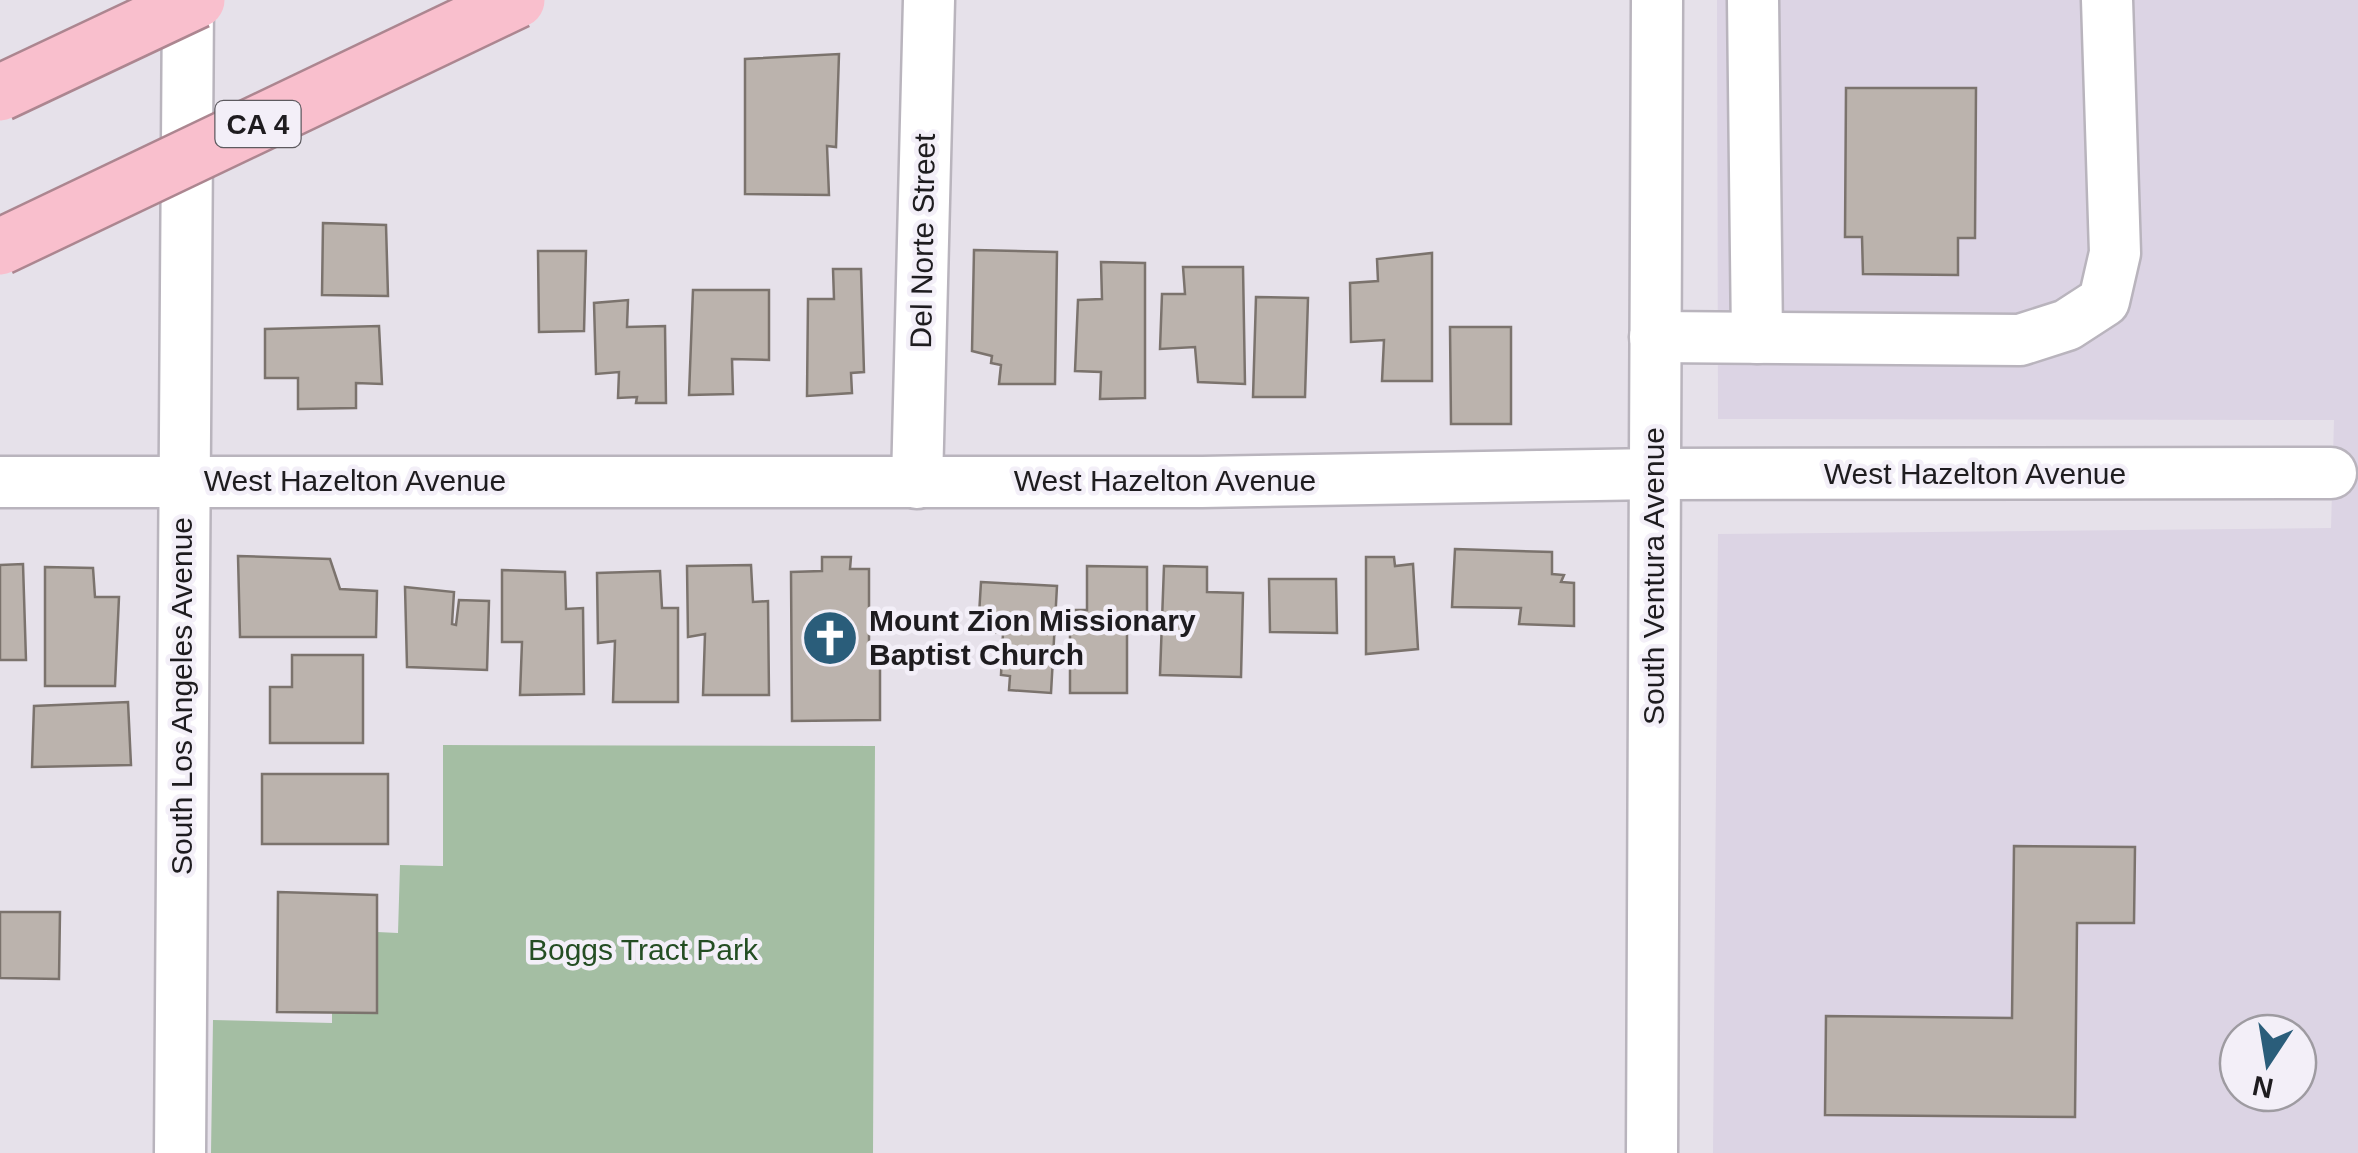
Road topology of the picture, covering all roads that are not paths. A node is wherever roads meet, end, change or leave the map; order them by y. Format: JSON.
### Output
{"nodes":[{"id":1,"x":188,"y":0,"type":"edge"},
{"id":2,"x":197,"y":0,"type":"edge"},
{"id":3,"x":517,"y":0,"type":"edge"},
{"id":4,"x":929,"y":0,"type":"edge"},
{"id":5,"x":1658,"y":0,"type":"edge"},
{"id":6,"x":1753,"y":0,"type":"edge"},
{"id":7,"x":2107,"y":0,"type":"edge"},
{"id":8,"x":0,"y":93,"type":"edge"},
{"id":9,"x":0,"y":248,"type":"edge"},
{"id":10,"x":1656,"y":337,"type":"junction"},
{"id":11,"x":1756,"y":338,"type":"junction"},
{"id":12,"x":2330,"y":472,"type":"dead end"},
{"id":13,"x":1655,"y":474,"type":"junction"},
{"id":14,"x":183,"y":480,"type":"junction"},
{"id":15,"x":0,"y":482,"type":"edge"},
{"id":16,"x":917,"y":483,"type":"junction"},
{"id":17,"x":180,"y":1153,"type":"edge"},
{"id":18,"x":1652,"y":1153,"type":"edge"}],
"edges":[{"from":1,"to":14,"type":"street","name":"South Los Angeles Avenue"},
{"from":2,"to":8,"type":"highway","bridge":true},
{"from":3,"to":9,"type":"highway","number":"CA 4","bridge":true},
{"from":4,"to":16,"type":"street","name":"Del Norte Street"},
{"from":5,"to":10,"type":"street","name":"South Ventura Avenue"},
{"from":6,"to":11,"type":"street"},
{"from":7,"to":11,"type":"street"},
{"from":10,"to":11,"type":"street"},
{"from":10,"to":13,"type":"street","name":"South Ventura Avenue"},
{"from":12,"to":13,"type":"street","name":"West Hazelton Avenue"},
{"from":13,"to":16,"type":"street","name":"West Hazelton Avenue"},
{"from":13,"to":18,"type":"street","name":"South Ventura Avenue"},
{"from":14,"to":15,"type":"street","name":"West Hazelton Avenue"},
{"from":14,"to":16,"type":"street","name":"West Hazelton Avenue"},
{"from":14,"to":17,"type":"street","name":"South Los Angeles Avenue"}]}
